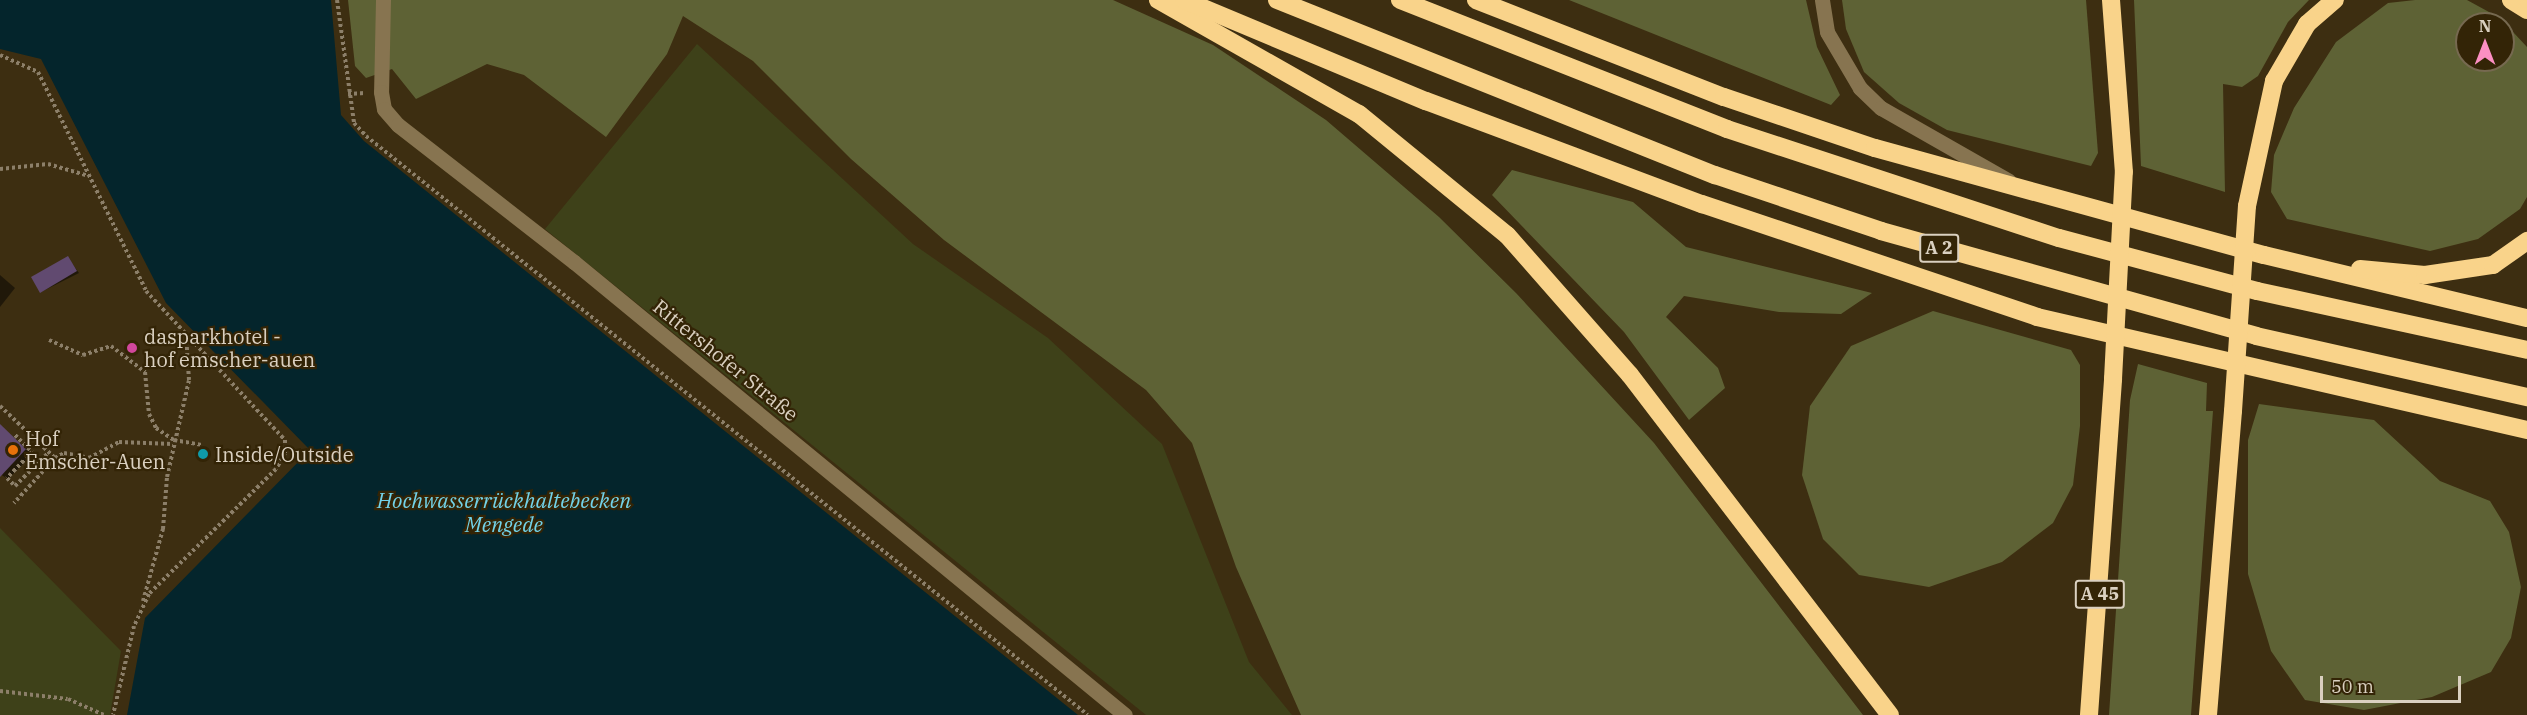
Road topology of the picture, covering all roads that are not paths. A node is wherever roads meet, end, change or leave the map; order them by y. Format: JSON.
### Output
{"nodes":[{"id":1,"x":383,"y":0,"type":"edge"},
{"id":2,"x":1158,"y":0,"type":"edge"},
{"id":3,"x":1184,"y":0,"type":"edge"},
{"id":4,"x":1277,"y":0,"type":"edge"},
{"id":5,"x":1400,"y":0,"type":"edge"},
{"id":6,"x":1476,"y":0,"type":"edge"},
{"id":7,"x":1822,"y":0,"type":"edge"},
{"id":8,"x":2112,"y":0,"type":"edge"},
{"id":9,"x":2335,"y":0,"type":"edge"},
{"id":10,"x":2511,"y":0,"type":"edge"},
{"id":11,"x":2527,"y":10,"type":"edge"},
{"id":12,"x":2036,"y":195,"type":"junction"},
{"id":13,"x":2527,"y":241,"type":"edge"},
{"id":14,"x":2264,"y":255,"type":"junction"},
{"id":15,"x":2527,"y":318,"type":"edge"},
{"id":16,"x":2527,"y":350,"type":"edge"},
{"id":17,"x":2527,"y":397,"type":"edge"},
{"id":18,"x":2527,"y":430,"type":"edge"},
{"id":19,"x":1125,"y":715,"type":"edge"},
{"id":20,"x":1890,"y":715,"type":"edge"},
{"id":21,"x":2089,"y":715,"type":"edge"},
{"id":22,"x":2208,"y":715,"type":"edge"}],
"edges":[{"from":1,"to":19,"type":"street","name":"Rittershofer Straße"},
{"from":2,"to":20,"type":"highway"},
{"from":3,"to":18,"type":"highway"},
{"from":4,"to":17,"type":"highway","number":"A 2"},
{"from":5,"to":16,"type":"highway","number":"A 2"},
{"from":6,"to":12,"type":"highway"},
{"from":7,"to":12,"type":"street"},
{"from":8,"to":21,"type":"highway","number":"A 45","bridge":true},
{"from":9,"to":22,"type":"highway","bridge":true},
{"from":10,"to":11,"type":"highway"},
{"from":12,"to":14,"type":"highway"},
{"from":13,"to":14,"type":"highway"},
{"from":14,"to":15,"type":"highway"}]}
